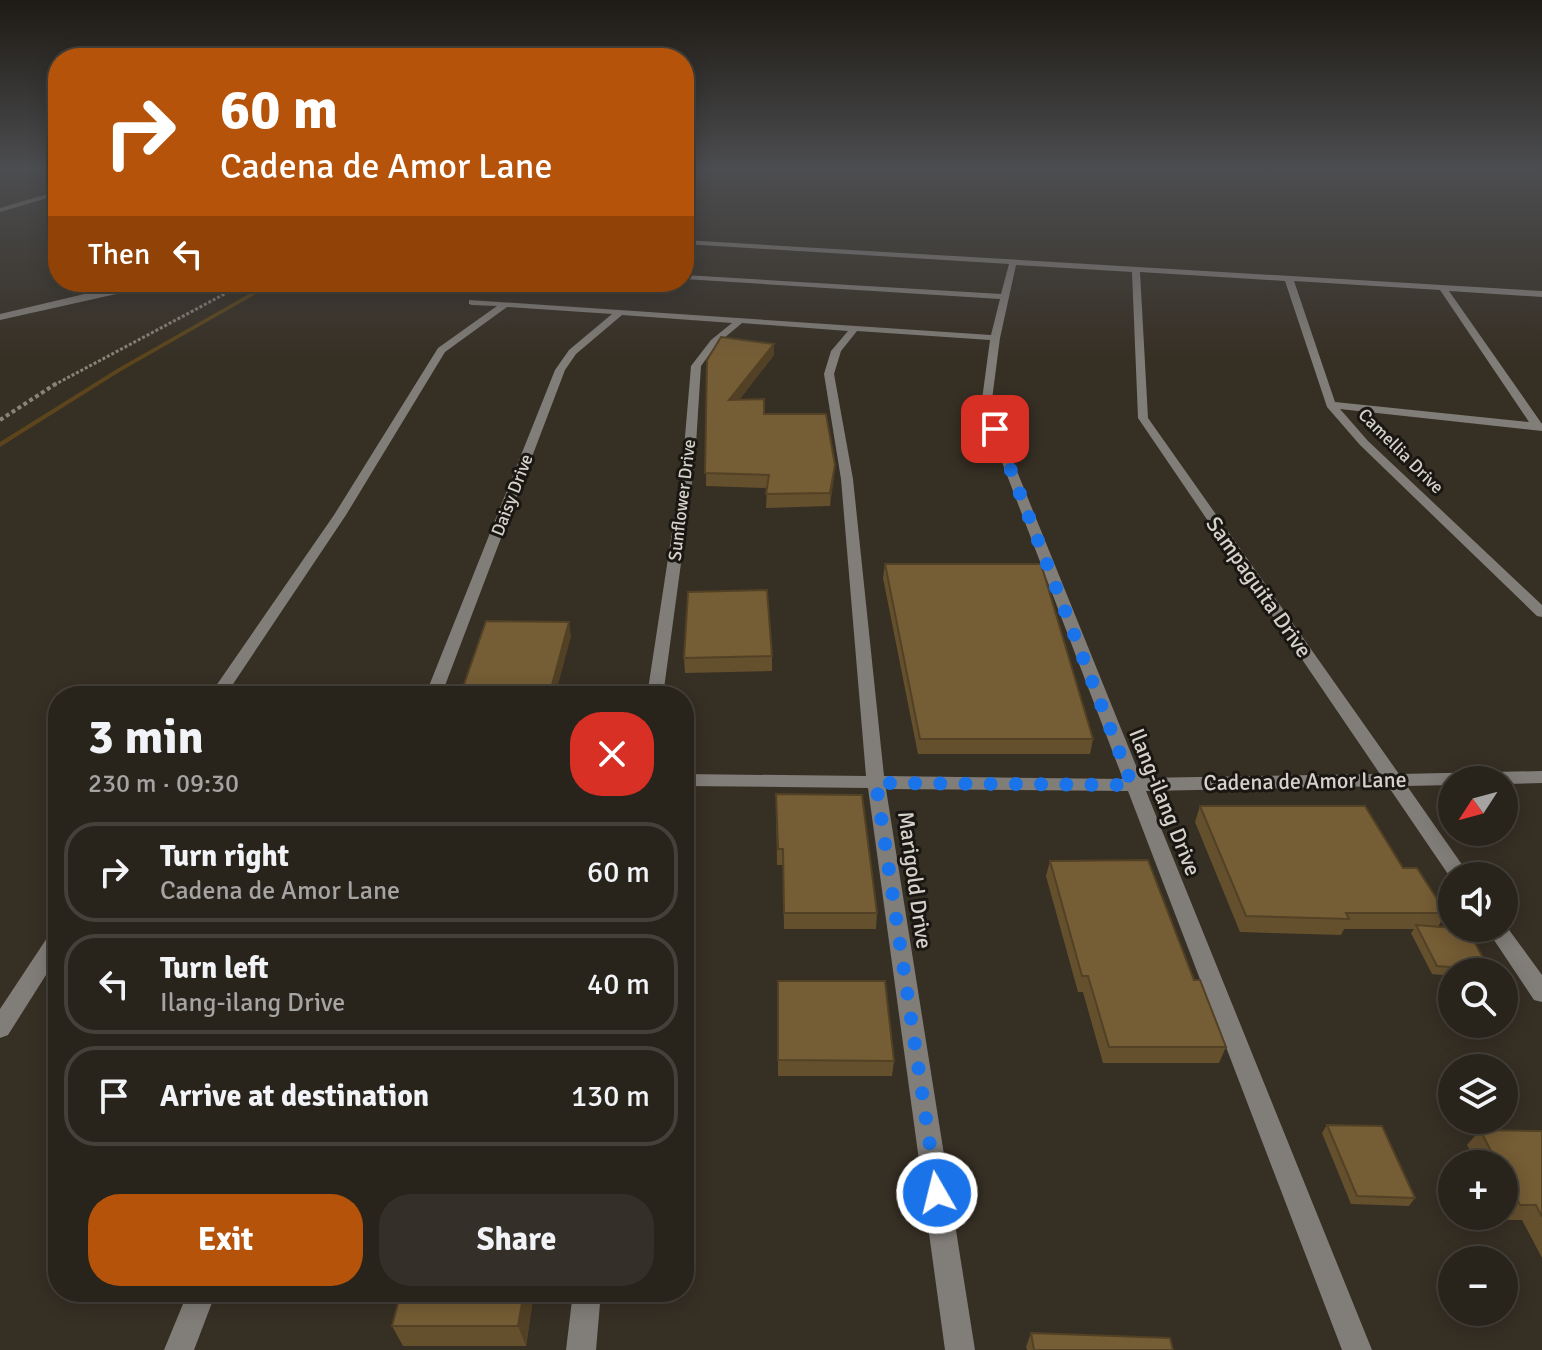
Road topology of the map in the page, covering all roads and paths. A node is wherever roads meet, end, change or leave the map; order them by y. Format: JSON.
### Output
{"nodes":[{"id":1,"x":694,"y":243,"type":"edge"},
{"id":2,"x":1013,"y":262,"type":"junction"},
{"id":3,"x":1136,"y":271,"type":"junction"},
{"id":4,"x":694,"y":278,"type":"edge"},
{"id":5,"x":1289,"y":279,"type":"junction"},
{"id":6,"x":1443,"y":288,"type":"junction"},
{"id":7,"x":106,"y":292,"type":"edge"},
{"id":8,"x":228,"y":292,"type":"edge"},
{"id":9,"x":1542,"y":294,"type":"edge"},
{"id":10,"x":1004,"y":297,"type":"junction"},
{"id":11,"x":472,"y":302,"type":"dead end"},
{"id":12,"x":506,"y":304,"type":"junction"},
{"id":13,"x":619,"y":313,"type":"junction"},
{"id":14,"x":0,"y":317,"type":"edge"},
{"id":15,"x":739,"y":321,"type":"junction"},
{"id":16,"x":855,"y":328,"type":"junction"},
{"id":17,"x":995,"y":338,"type":"junction"},
{"id":18,"x":1331,"y":405,"type":"junction"},
{"id":19,"x":0,"y":420,"type":"edge"},
{"id":20,"x":1539,"y":428,"type":"edge"},
{"id":21,"x":1542,"y":613,"type":"edge"},
{"id":22,"x":224,"y":686,"type":"edge"},
{"id":23,"x":437,"y":686,"type":"edge"},
{"id":24,"x":656,"y":686,"type":"edge"},
{"id":25,"x":1542,"y":777,"type":"edge"},
{"id":26,"x":694,"y":780,"type":"edge"},
{"id":27,"x":1393,"y":780,"type":"junction"},
{"id":28,"x":876,"y":783,"type":"junction"},
{"id":29,"x":1132,"y":785,"type":"junction"},
{"id":30,"x":1450,"y":862,"type":"edge"},
{"id":31,"x":1506,"y":942,"type":"edge"},
{"id":32,"x":48,"y":954,"type":"edge"},
{"id":33,"x":1542,"y":993,"type":"edge"},
{"id":34,"x":0,"y":1028,"type":"edge"},
{"id":35,"x":198,"y":1302,"type":"edge"},
{"id":36,"x":586,"y":1302,"type":"edge"},
{"id":37,"x":179,"y":1350,"type":"edge"},
{"id":38,"x":581,"y":1350,"type":"edge"},
{"id":39,"x":960,"y":1350,"type":"edge"},
{"id":40,"x":1357,"y":1350,"type":"edge"}],
"edges":[{"from":1,"to":2,"type":"street"},
{"from":2,"to":3,"type":"street"},
{"from":2,"to":10,"type":"street","name":"Ilang-ilang Drive"},
{"from":3,"to":5,"type":"street"},
{"from":3,"to":27,"type":"street","name":"Sampaguita Drive"},
{"from":4,"to":10,"type":"street"},
{"from":5,"to":6,"type":"street"},
{"from":5,"to":18,"type":"street","name":"Camellia Drive"},
{"from":6,"to":9,"type":"street"},
{"from":6,"to":20,"type":"street"},
{"from":7,"to":14,"type":"street"},
{"from":8,"to":19,"type":"path"},
{"from":10,"to":17,"type":"street","name":"Ilang-ilang Drive"},
{"from":11,"to":12,"type":"street"},
{"from":12,"to":13,"type":"street"},
{"from":12,"to":22,"type":"street"},
{"from":13,"to":15,"type":"street"},
{"from":13,"to":23,"type":"street","name":"Daisy Drive"},
{"from":15,"to":16,"type":"street"},
{"from":15,"to":24,"type":"street","name":"Sunflower Drive"},
{"from":16,"to":17,"type":"street"},
{"from":16,"to":28,"type":"street","name":"Marigold Drive"},
{"from":17,"to":29,"type":"street","name":"Ilang-ilang Drive"},
{"from":18,"to":20,"type":"street"},
{"from":18,"to":21,"type":"street","name":"Camellia Drive"},
{"from":25,"to":27,"type":"street","name":"Cadena de Amor Lane"},
{"from":26,"to":28,"type":"street","name":"Cadena de Amor Lane"},
{"from":27,"to":29,"type":"street","name":"Cadena de Amor Lane"},
{"from":27,"to":30,"type":"street","name":"Sampaguita Drive"},
{"from":28,"to":29,"type":"street","name":"Cadena de Amor Lane"},
{"from":28,"to":39,"type":"street","name":"Marigold Drive"},
{"from":29,"to":40,"type":"street","name":"Ilang-ilang Drive"},
{"from":31,"to":33,"type":"street"},
{"from":32,"to":34,"type":"street"},
{"from":35,"to":37,"type":"street"},
{"from":36,"to":38,"type":"street"}]}
